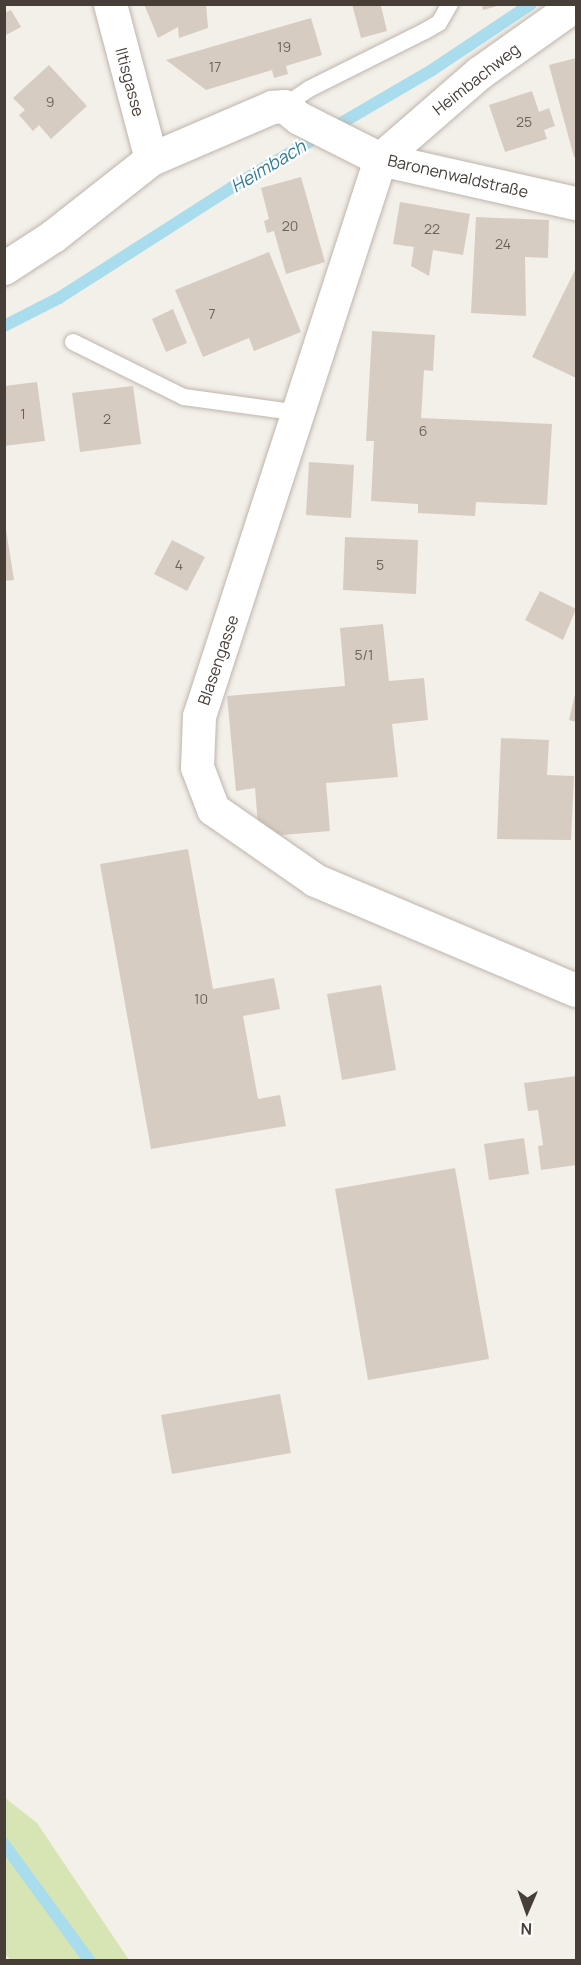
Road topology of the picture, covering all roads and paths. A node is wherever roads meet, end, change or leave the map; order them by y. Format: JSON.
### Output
{"nodes":[{"id":1,"x":111,"y":4,"type":"edge"},
{"id":2,"x":450,"y":4,"type":"edge"},
{"id":3,"x":576,"y":4,"type":"edge"},
{"id":4,"x":292,"y":112,"type":"junction"},
{"id":5,"x":373,"y":155,"type":"junction"},
{"id":6,"x":151,"y":159,"type":"junction"},
{"id":7,"x":576,"y":203,"type":"edge"},
{"id":8,"x":4,"y":268,"type":"edge"},
{"id":9,"x":73,"y":342,"type":"dead end"},
{"id":10,"x":299,"y":413,"type":"junction"},
{"id":11,"x":576,"y":990,"type":"edge"}],
"edges":[{"from":1,"to":6,"type":"street","name":"Iltisgasse"},
{"from":2,"to":4,"type":"lane"},
{"from":3,"to":5,"type":"street","name":"Heimbachweg"},
{"from":4,"to":5,"type":"street","name":"Baronenwaldstraße"},
{"from":4,"to":6,"type":"street"},
{"from":5,"to":7,"type":"street","name":"Baronenwaldstraße"},
{"from":5,"to":10,"type":"street","name":"Blasengasse"},
{"from":6,"to":8,"type":"street"},
{"from":9,"to":10,"type":"lane"},
{"from":10,"to":11,"type":"street","name":"Blasengasse"}]}
